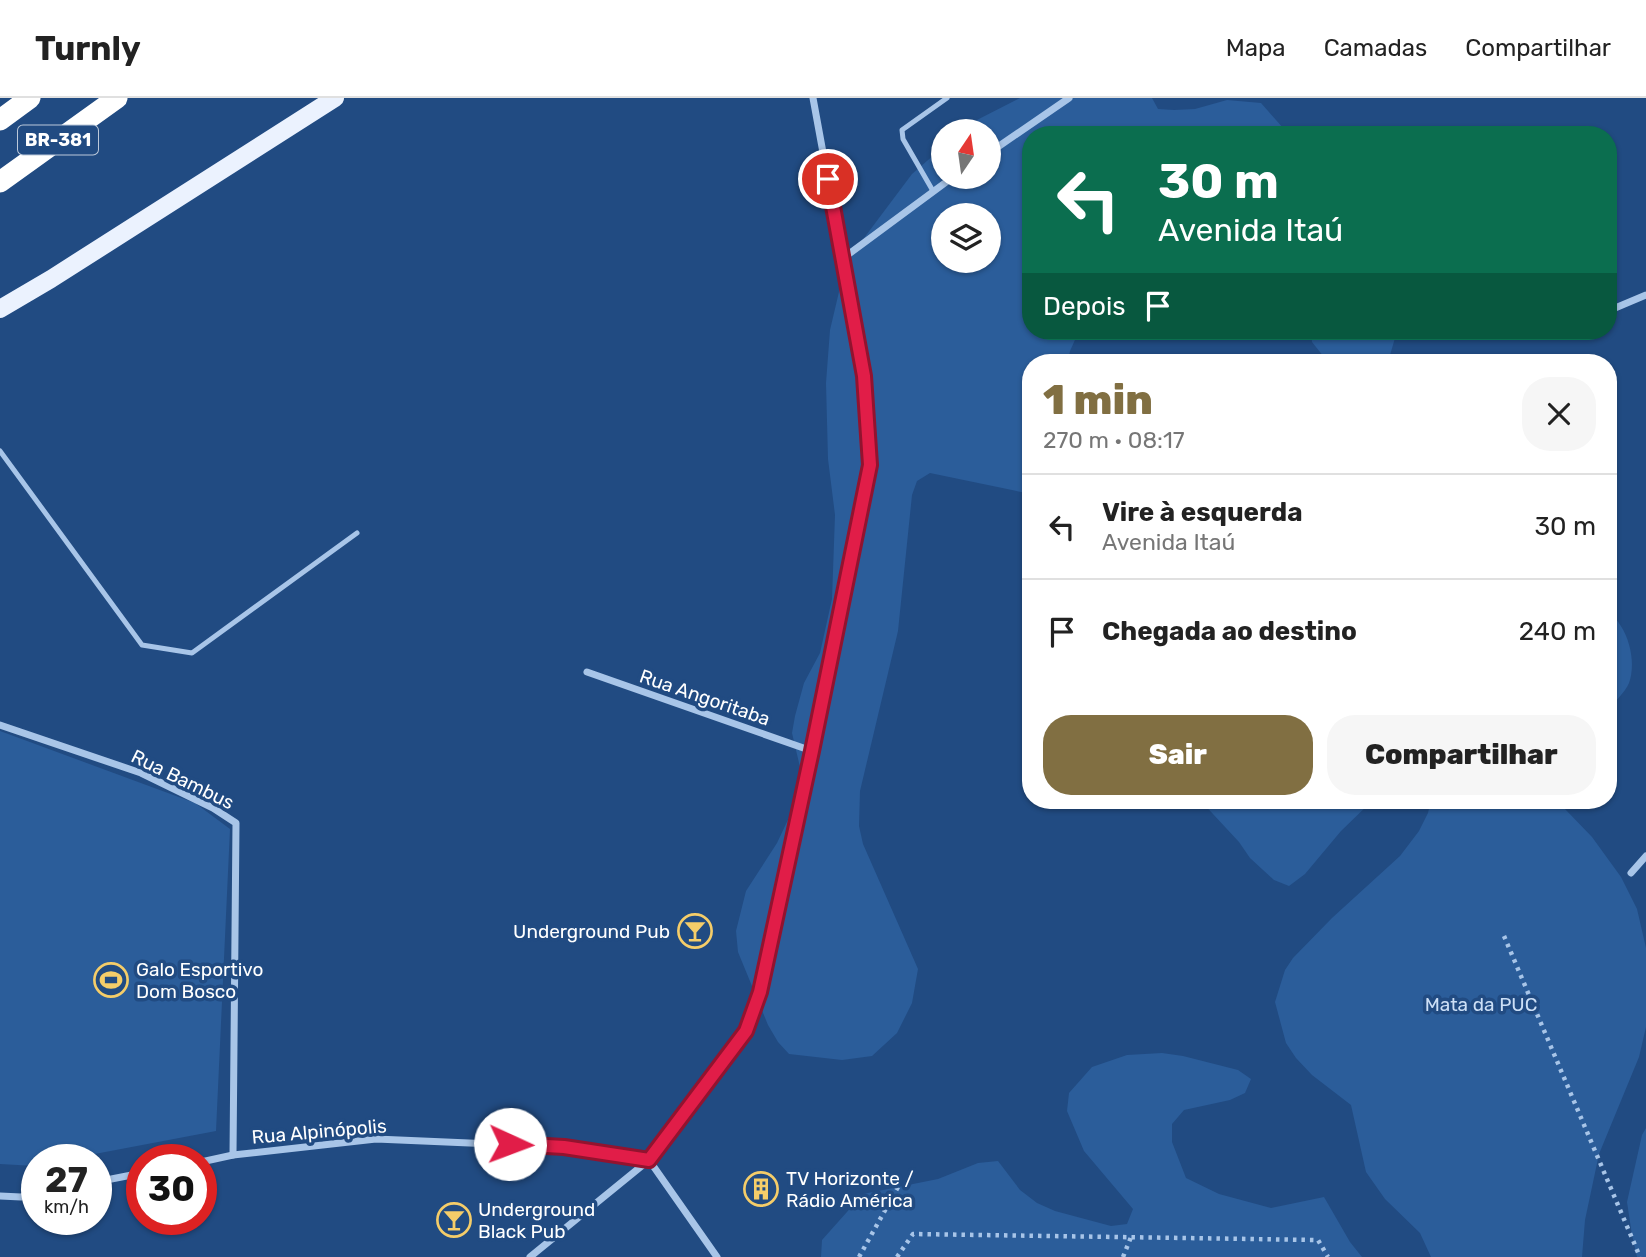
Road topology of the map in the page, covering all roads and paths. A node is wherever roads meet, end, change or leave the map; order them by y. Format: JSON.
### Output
{"nodes":[{"id":1,"x":30,"y":98,"type":"edge"},
{"id":2,"x":117,"y":98,"type":"edge"},
{"id":3,"x":335,"y":98,"type":"edge"},
{"id":4,"x":813,"y":98,"type":"edge"},
{"id":5,"x":947,"y":98,"type":"edge"},
{"id":6,"x":1069,"y":98,"type":"edge"},
{"id":7,"x":0,"y":120,"type":"edge"},
{"id":8,"x":1028,"y":126,"type":"edge"},
{"id":9,"x":1022,"y":130,"type":"edge"},
{"id":10,"x":1001,"y":145,"type":"edge"},
{"id":11,"x":0,"y":183,"type":"edge"},
{"id":12,"x":936,"y":189,"type":"edge"},
{"id":13,"x":933,"y":191,"type":"junction"},
{"id":14,"x":842,"y":259,"type":"junction"},
{"id":15,"x":1646,"y":295,"type":"edge"},
{"id":16,"x":1617,"y":308,"type":"edge"},
{"id":17,"x":0,"y":309,"type":"edge"},
{"id":18,"x":0,"y":451,"type":"edge"},
{"id":19,"x":357,"y":533,"type":"dead end"},
{"id":20,"x":587,"y":672,"type":"dead end"},
{"id":21,"x":0,"y":725,"type":"edge"},
{"id":22,"x":812,"y":751,"type":"junction"},
{"id":23,"x":1646,"y":856,"type":"edge"},
{"id":24,"x":1631,"y":873,"type":"dead end"},
{"id":25,"x":1504,"y":936,"type":"dead end"},
{"id":26,"x":233,"y":1155,"type":"junction"},
{"id":27,"x":217,"y":1158,"type":"edge"},
{"id":28,"x":649,"y":1160,"type":"junction"},
{"id":29,"x":898,"y":1187,"type":"dead end"},
{"id":30,"x":0,"y":1196,"type":"edge"},
{"id":31,"x":21,"y":1197,"type":"edge"},
{"id":32,"x":1131,"y":1237,"type":"junction"},
{"id":33,"x":530,"y":1257,"type":"edge"},
{"id":34,"x":717,"y":1257,"type":"edge"},
{"id":35,"x":859,"y":1257,"type":"edge"},
{"id":36,"x":897,"y":1257,"type":"edge"},
{"id":37,"x":1123,"y":1257,"type":"edge"},
{"id":38,"x":1328,"y":1257,"type":"edge"},
{"id":39,"x":1640,"y":1257,"type":"edge"}],
"edges":[{"from":1,"to":7,"type":"highway","number":"BR-381"},
{"from":2,"to":11,"type":"highway","number":"BR-381"},
{"from":3,"to":17,"type":"main road"},
{"from":4,"to":14,"type":"street"},
{"from":5,"to":13,"type":"lane"},
{"from":6,"to":8,"type":"street"},
{"from":9,"to":10,"type":"street"},
{"from":12,"to":13,"type":"street"},
{"from":13,"to":14,"type":"street"},
{"from":14,"to":22,"type":"street"},
{"from":15,"to":16,"type":"street"},
{"from":18,"to":19,"type":"lane"},
{"from":20,"to":22,"type":"street","name":"Rua Angoritaba"},
{"from":21,"to":26,"type":"street","name":"Rua Bambus"},
{"from":22,"to":28,"type":"street"},
{"from":23,"to":24,"type":"street"},
{"from":25,"to":39,"type":"path"},
{"from":26,"to":27,"type":"street","name":"Rua Alpinópolis"},
{"from":26,"to":28,"type":"street","name":"Rua Alpinópolis"},
{"from":28,"to":33,"type":"street"},
{"from":28,"to":34,"type":"street"},
{"from":29,"to":35,"type":"path"},
{"from":30,"to":31,"type":"street"},
{"from":32,"to":36,"type":"path"},
{"from":32,"to":37,"type":"path"},
{"from":32,"to":38,"type":"path"}]}
